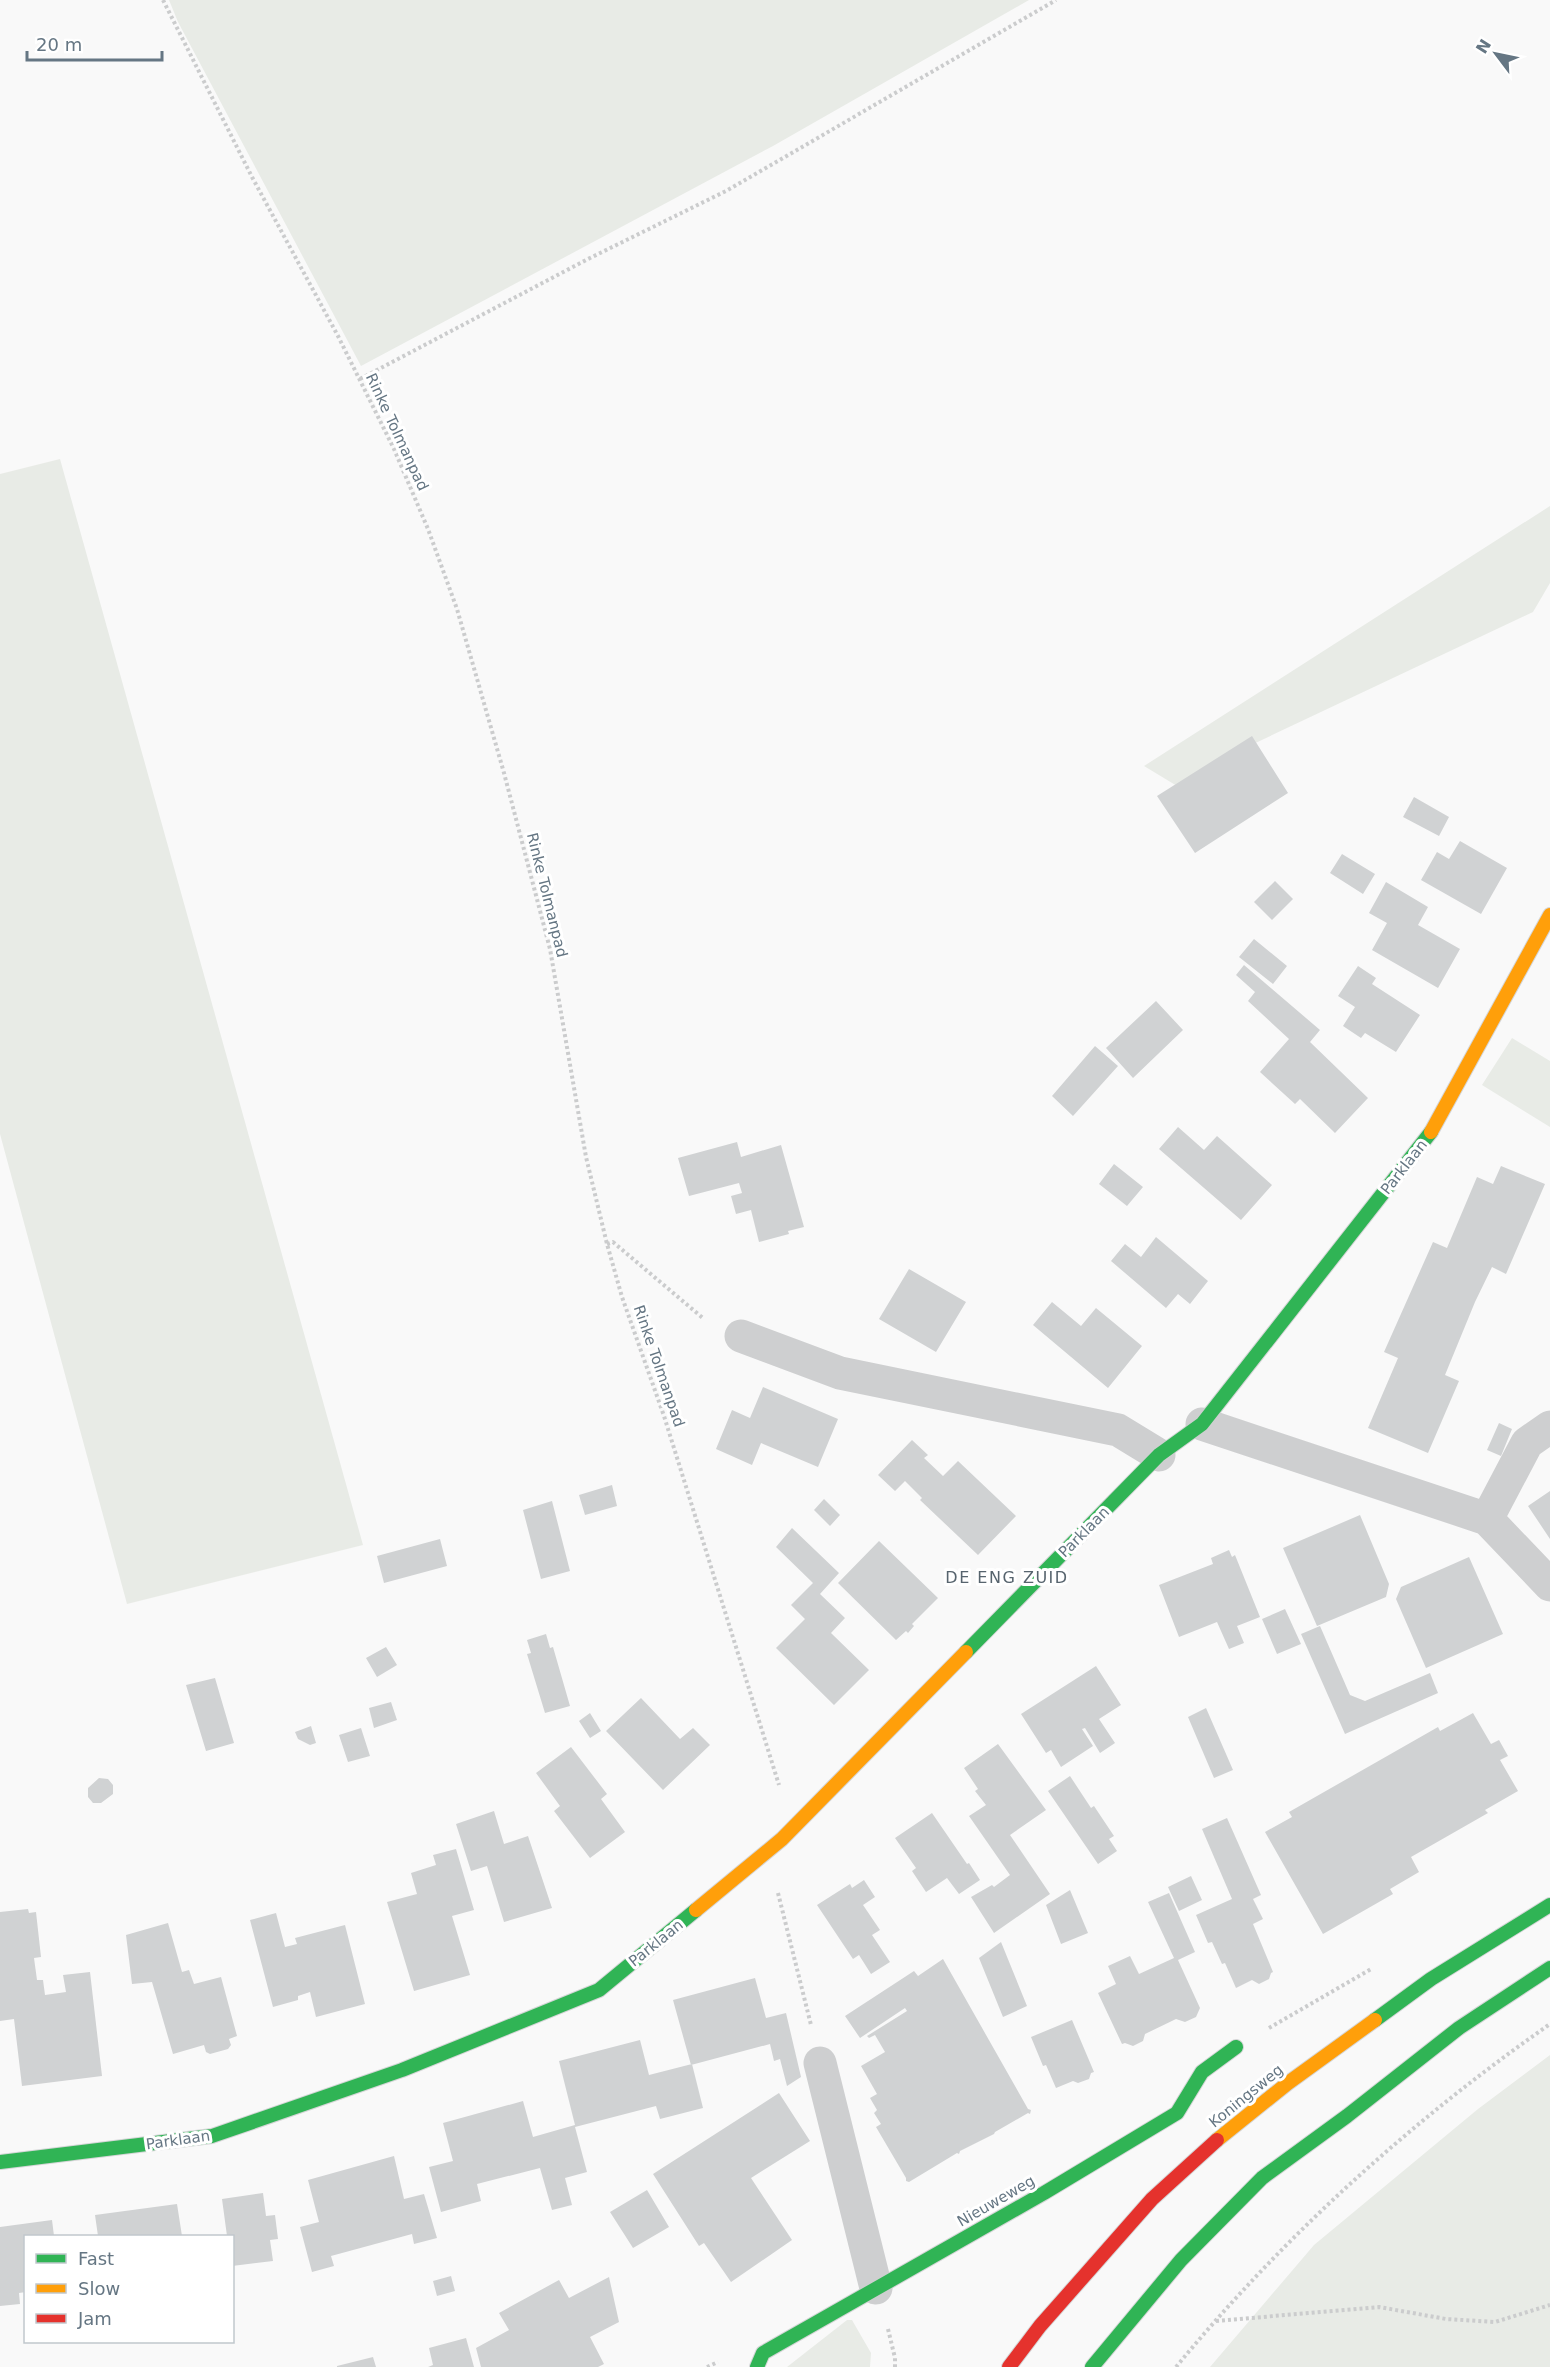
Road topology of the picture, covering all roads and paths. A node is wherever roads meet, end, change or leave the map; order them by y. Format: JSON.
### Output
{"nodes":[{"id":1,"x":162,"y":0,"type":"edge"},
{"id":2,"x":1056,"y":0,"type":"edge"},
{"id":3,"x":360,"y":379,"type":"junction"},
{"id":4,"x":1550,"y":915,"type":"edge"},
{"id":5,"x":607,"y":1244,"type":"junction"},
{"id":6,"x":741,"y":1336,"type":"joint"},
{"id":7,"x":1202,"y":1425,"type":"junction"},
{"id":8,"x":1550,"y":1427,"type":"edge"},
{"id":9,"x":1159,"y":1455,"type":"junction"},
{"id":10,"x":1487,"y":1519,"type":"junction"},
{"id":11,"x":1550,"y":1585,"type":"edge"},
{"id":12,"x":782,"y":1839,"type":"junction"},
{"id":13,"x":1550,"y":1905,"type":"edge"},
{"id":14,"x":1550,"y":1968,"type":"edge"},
{"id":15,"x":1550,"y":2024,"type":"edge"},
{"id":16,"x":1236,"y":2047,"type":"dead end"},
{"id":17,"x":820,"y":2063,"type":"joint"},
{"id":18,"x":0,"y":2162,"type":"edge"},
{"id":19,"x":876,"y":2288,"type":"junction"},
{"id":20,"x":1550,"y":2305,"type":"edge"},
{"id":21,"x":1216,"y":2321,"type":"junction"},
{"id":22,"x":757,"y":2367,"type":"edge"},
{"id":23,"x":1009,"y":2367,"type":"edge"},
{"id":24,"x":1092,"y":2367,"type":"edge"},
{"id":25,"x":1176,"y":2367,"type":"edge"}],
"edges":[{"from":1,"to":3,"type":"path","name":"Rinke Tolmanpad"},
{"from":2,"to":3,"type":"path"},
{"from":3,"to":5,"type":"path","name":"Rinke Tolmanpad"},
{"from":4,"to":7,"type":"street","name":"Parklaan"},
{"from":5,"to":6,"type":"path"},
{"from":5,"to":12,"type":"path","name":"Rinke Tolmanpad"},
{"from":6,"to":9,"type":"street"},
{"from":7,"to":9,"type":"street","name":"Parklaan"},
{"from":7,"to":10,"type":"street"},
{"from":8,"to":10,"type":"street"},
{"from":9,"to":12,"type":"street","name":"Parklaan"},
{"from":10,"to":11,"type":"street"},
{"from":12,"to":17,"type":"path","name":"Rinke Tolmanpad"},
{"from":12,"to":18,"type":"street","name":"Parklaan"},
{"from":13,"to":23,"type":"street","name":"Koningsweg"},
{"from":14,"to":24,"type":"street"},
{"from":15,"to":21,"type":"path"},
{"from":16,"to":19,"type":"street","name":"Nieuweweg"},
{"from":17,"to":19,"type":"street"},
{"from":19,"to":22,"type":"street","name":"Nieuweweg"},
{"from":20,"to":21,"type":"path"},
{"from":21,"to":25,"type":"path"}]}
